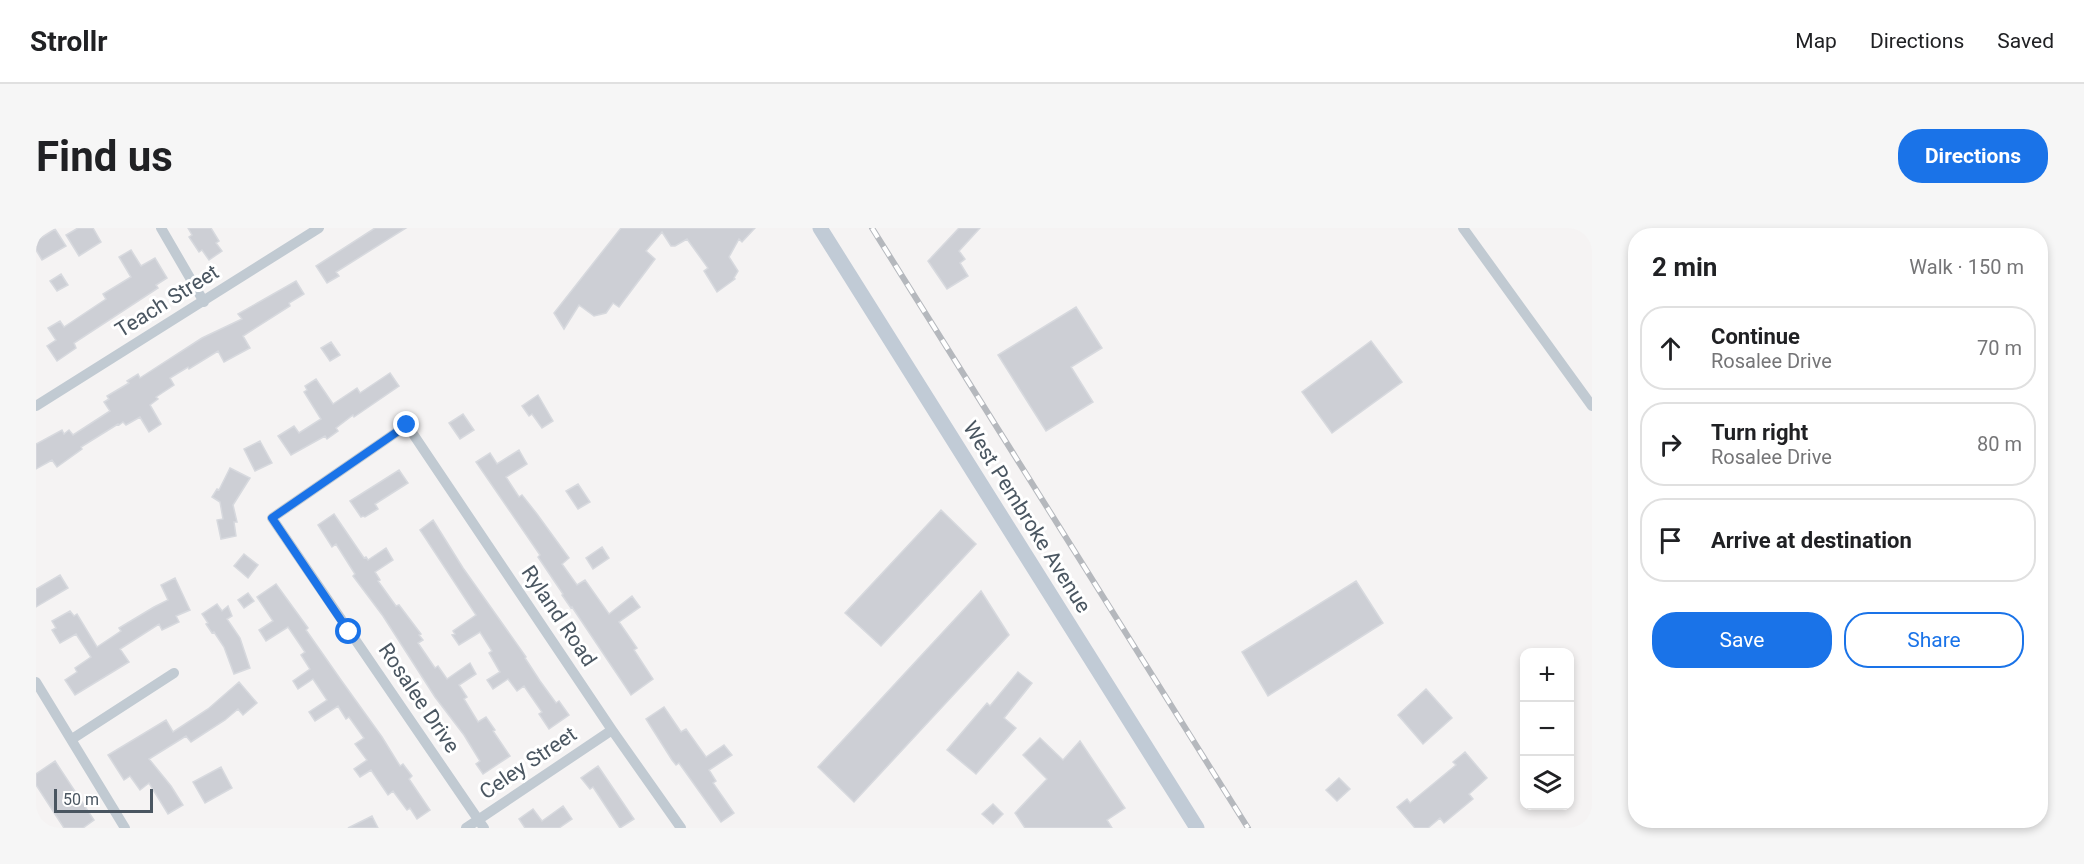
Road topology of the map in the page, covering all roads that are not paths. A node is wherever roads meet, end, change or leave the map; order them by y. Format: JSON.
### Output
{"nodes":[{"id":1,"x":161,"y":228,"type":"edge"},
{"id":2,"x":319,"y":228,"type":"edge"},
{"id":3,"x":820,"y":228,"type":"edge"},
{"id":4,"x":1463,"y":228,"type":"edge"},
{"id":5,"x":204,"y":302,"type":"junction"},
{"id":6,"x":1592,"y":405,"type":"edge"},
{"id":7,"x":36,"y":406,"type":"edge"},
{"id":8,"x":407,"y":425,"type":"joint"},
{"id":9,"x":174,"y":673,"type":"dead end"},
{"id":10,"x":36,"y":682,"type":"edge"},
{"id":11,"x":612,"y":730,"type":"junction"},
{"id":12,"x":72,"y":739,"type":"junction"},
{"id":13,"x":481,"y":824,"type":"edge"},
{"id":14,"x":125,"y":828,"type":"edge"},
{"id":15,"x":466,"y":828,"type":"edge"},
{"id":16,"x":681,"y":828,"type":"edge"},
{"id":17,"x":1197,"y":828,"type":"edge"}],
"edges":[{"from":1,"to":5,"type":"street"},
{"from":2,"to":5,"type":"street","name":"Teach Street"},
{"from":3,"to":17,"type":"main road","name":"West Pembroke Avenue"},
{"from":4,"to":6,"type":"street"},
{"from":5,"to":7,"type":"street","name":"Teach Street"},
{"from":8,"to":11,"type":"street","name":"Ryland Road"},
{"from":8,"to":13,"type":"street","name":"Rosalee Drive"},
{"from":9,"to":12,"type":"street"},
{"from":10,"to":12,"type":"street"},
{"from":11,"to":13,"type":"street","name":"Celey Street"},
{"from":11,"to":16,"type":"street","name":"Ryland Road"},
{"from":12,"to":14,"type":"street"},
{"from":13,"to":15,"type":"street","name":"Celey Street"}]}
